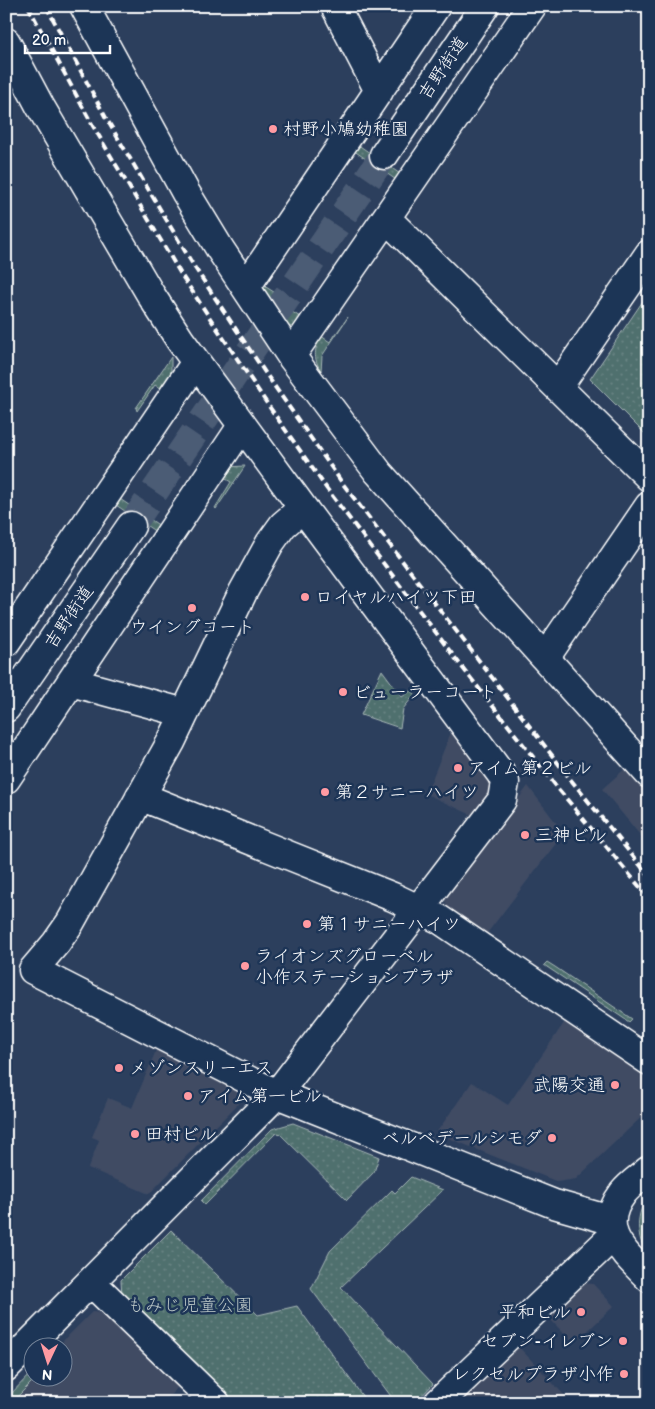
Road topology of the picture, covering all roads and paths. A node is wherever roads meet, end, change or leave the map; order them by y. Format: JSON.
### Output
{"nodes":[{"id":1,"x":84,"y":6,"type":"edge"},
{"id":2,"x":335,"y":6,"type":"edge"},
{"id":3,"x":436,"y":6,"type":"edge"},
{"id":4,"x":485,"y":6,"type":"edge"},
{"id":5,"x":532,"y":6,"type":"edge"},
{"id":6,"x":6,"y":42,"type":"edge"},
{"id":7,"x":379,"y":91,"type":"junction"},
{"id":8,"x":384,"y":155,"type":"tunnel mouth"},
{"id":9,"x":386,"y":218,"type":"junction"},
{"id":10,"x":649,"y":254,"type":"edge"},
{"id":11,"x":246,"y":287,"type":"junction"},
{"id":12,"x":291,"y":356,"type":"junction"},
{"id":13,"x":196,"y":362,"type":"junction"},
{"id":14,"x":558,"y":387,"type":"junction"},
{"id":15,"x":242,"y":426,"type":"junction"},
{"id":16,"x":649,"y":477,"type":"edge"},
{"id":17,"x":649,"y":506,"type":"edge"},
{"id":18,"x":303,"y":508,"type":"junction"},
{"id":19,"x":131,"y":526,"type":"tunnel mouth"},
{"id":20,"x":6,"y":642,"type":"edge"},
{"id":21,"x":545,"y":658,"type":"junction"},
{"id":22,"x":71,"y":682,"type":"junction"},
{"id":23,"x":6,"y":708,"type":"edge"},
{"id":24,"x":185,"y":713,"type":"junction"},
{"id":25,"x":649,"y":774,"type":"edge"},
{"id":26,"x":6,"y":778,"type":"edge"},
{"id":27,"x":140,"y":796,"type":"junction"},
{"id":28,"x":419,"y":909,"type":"junction"},
{"id":29,"x":649,"y":1061,"type":"edge"},
{"id":30,"x":277,"y":1094,"type":"junction"},
{"id":31,"x":649,"y":1170,"type":"edge"},
{"id":32,"x":612,"y":1228,"type":"junction"},
{"id":33,"x":649,"y":1278,"type":"edge"},
{"id":34,"x":91,"y":1282,"type":"junction"},
{"id":35,"x":6,"y":1367,"type":"edge"},
{"id":36,"x":216,"y":1403,"type":"edge"},
{"id":37,"x":438,"y":1403,"type":"edge"}],
"edges":[{"from":1,"to":11,"type":"street"},
{"from":2,"to":7,"type":"street"},
{"from":3,"to":7,"type":"street"},
{"from":4,"to":8,"type":"street","name":"吉野街道"},
{"from":5,"to":9,"type":"street"},
{"from":6,"to":13,"type":"street"},
{"from":7,"to":11,"type":"street"},
{"from":9,"to":12,"type":"street"},
{"from":9,"to":14,"type":"street"},
{"from":10,"to":14,"type":"street"},
{"from":11,"to":12,"type":"street"},
{"from":12,"to":21,"type":"street"},
{"from":13,"to":15,"type":"street"},
{"from":13,"to":20,"type":"street"},
{"from":14,"to":16,"type":"street"},
{"from":15,"to":18,"type":"street"},
{"from":15,"to":22,"type":"street"},
{"from":17,"to":21,"type":"street"},
{"from":18,"to":24,"type":"street"},
{"from":18,"to":28,"type":"street"},
{"from":19,"to":23,"type":"street","name":"吉野街道"},
{"from":21,"to":25,"type":"street"},
{"from":22,"to":24,"type":"street"},
{"from":22,"to":26,"type":"street"},
{"from":24,"to":27,"type":"street"},
{"from":27,"to":28,"type":"street"},
{"from":27,"to":30,"type":"street"},
{"from":28,"to":29,"type":"street"},
{"from":28,"to":30,"type":"street"},
{"from":30,"to":32,"type":"street"},
{"from":30,"to":34,"type":"street"},
{"from":31,"to":32,"type":"street"},
{"from":32,"to":33,"type":"street"},
{"from":32,"to":37,"type":"street"},
{"from":34,"to":35,"type":"street"},
{"from":34,"to":36,"type":"street"}]}
